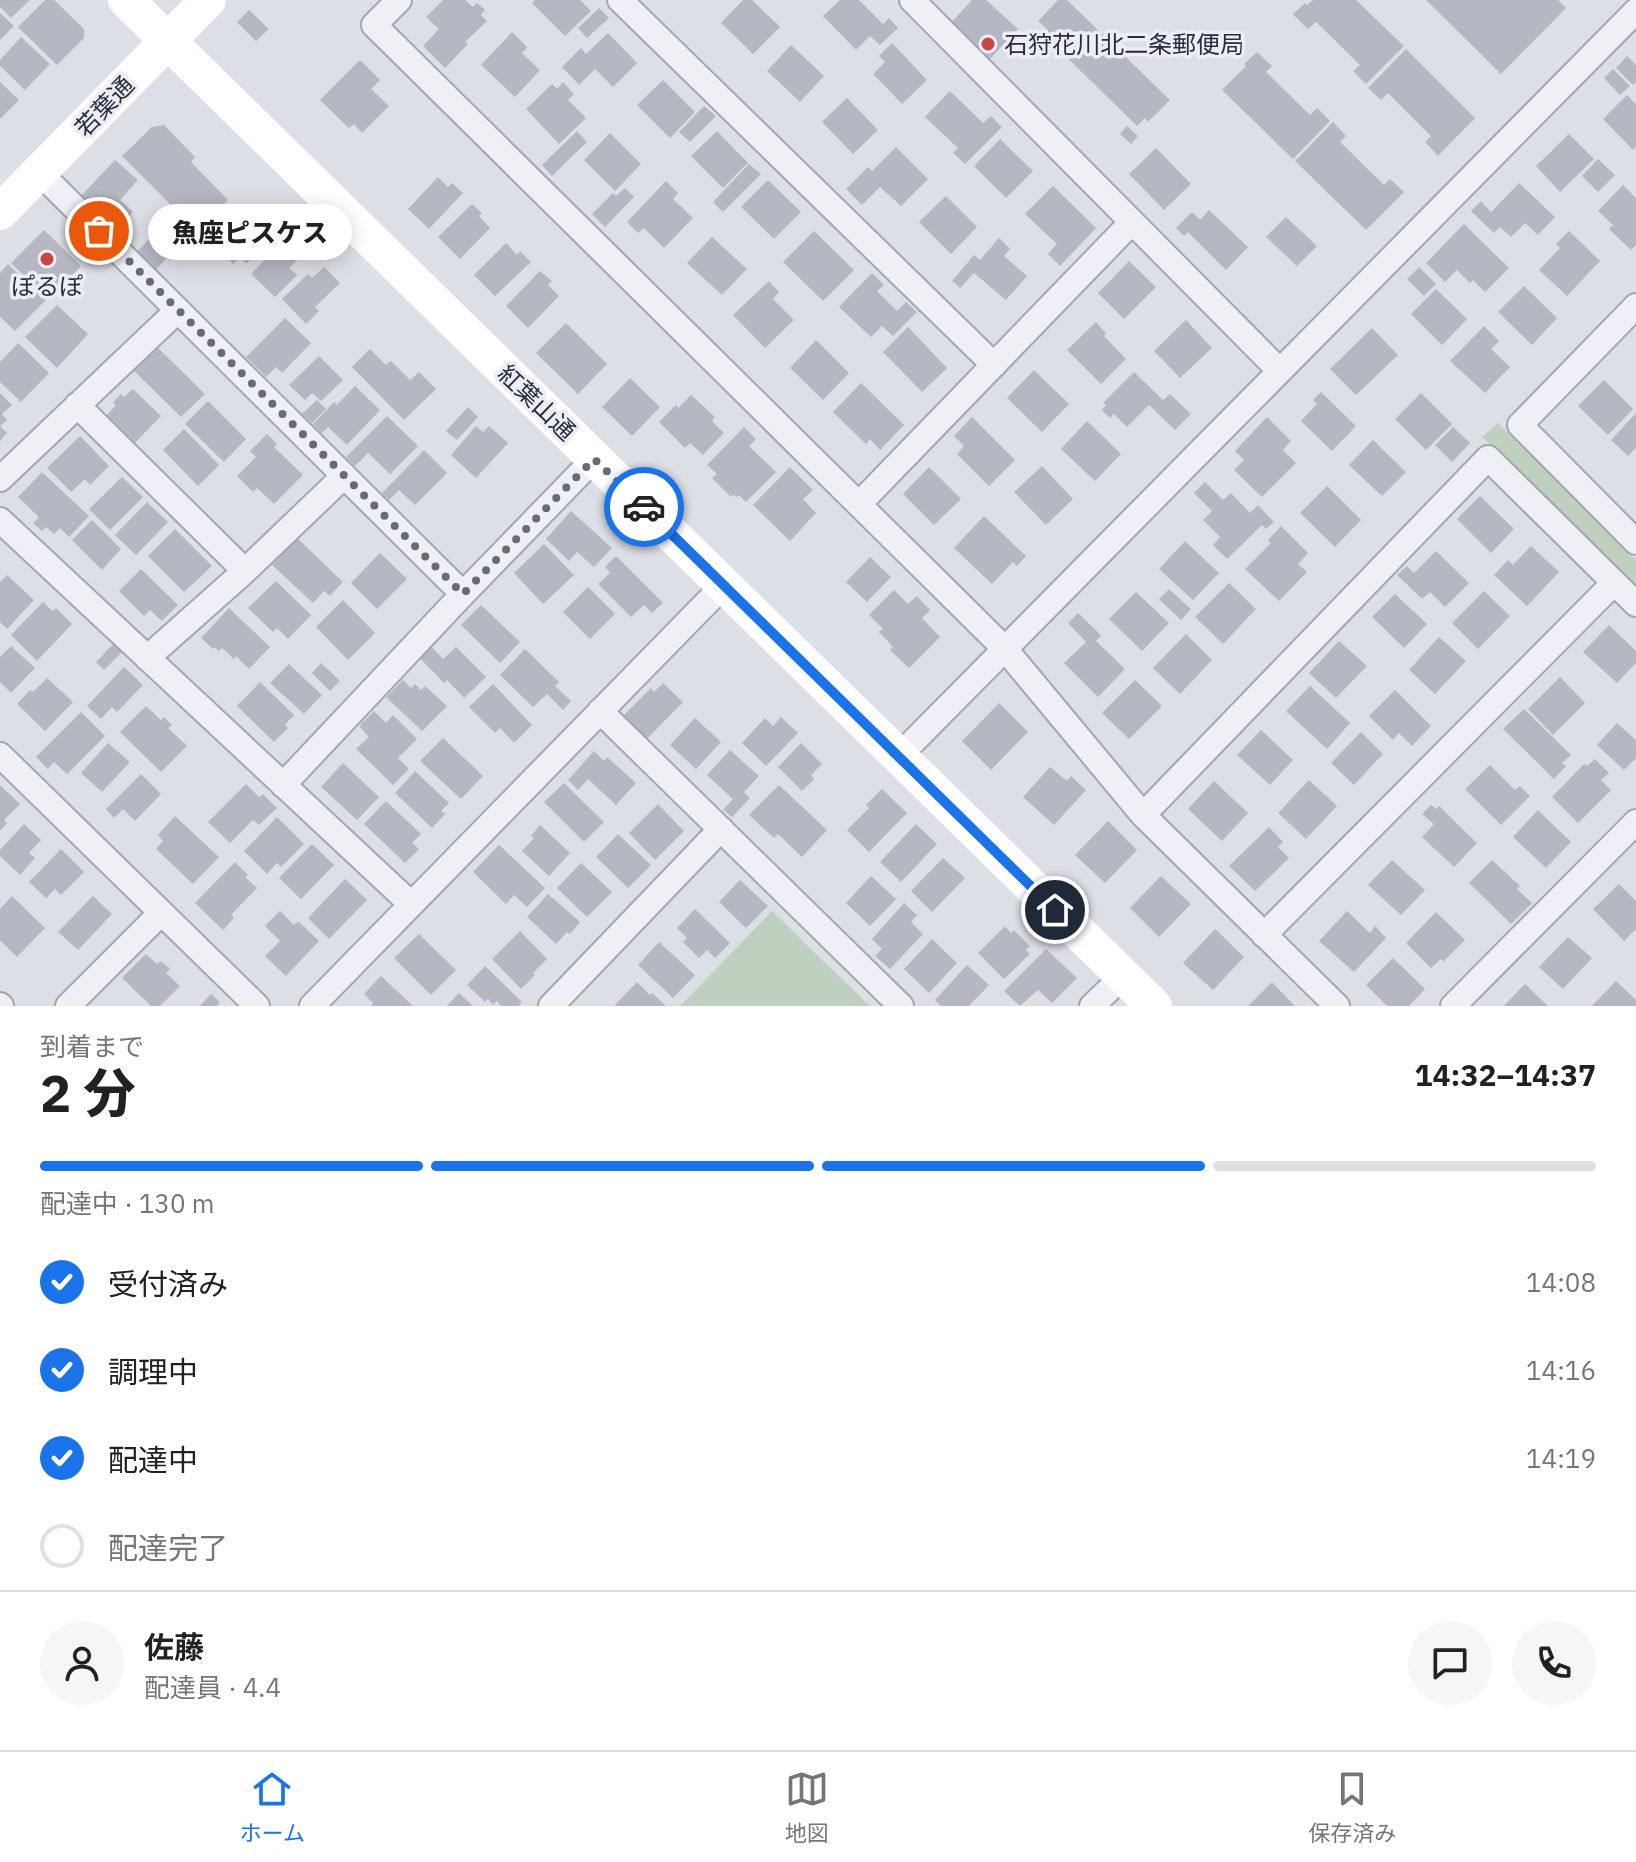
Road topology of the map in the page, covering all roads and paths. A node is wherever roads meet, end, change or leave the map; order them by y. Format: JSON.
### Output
{"nodes":[{"id":1,"x":126,"y":0,"type":"edge"},
{"id":2,"x":208,"y":0,"type":"edge"},
{"id":3,"x":399,"y":0,"type":"edge"},
{"id":4,"x":620,"y":0,"type":"edge"},
{"id":5,"x":912,"y":0,"type":"edge"},
{"id":6,"x":1636,"y":11,"type":"edge"},
{"id":7,"x":168,"y":41,"type":"junction"},
{"id":8,"x":39,"y":172,"type":"junction"},
{"id":9,"x":0,"y":212,"type":"edge"},
{"id":10,"x":1132,"y":222,"type":"junction"},
{"id":11,"x":1636,"y":306,"type":"edge"},
{"id":12,"x":178,"y":310,"type":"junction"},
{"id":13,"x":994,"y":365,"type":"junction"},
{"id":14,"x":1280,"y":371,"type":"junction"},
{"id":15,"x":77,"y":405,"type":"junction"},
{"id":16,"x":594,"y":459,"type":"junction"},
{"id":17,"x":344,"y":476,"type":"junction"},
{"id":18,"x":0,"y":479,"type":"edge"},
{"id":19,"x":859,"y":504,"type":"junction"},
{"id":20,"x":0,"y":520,"type":"edge"},
{"id":21,"x":1636,"y":542,"type":"edge"},
{"id":22,"x":245,"y":571,"type":"junction"},
{"id":23,"x":1614,"y":583,"type":"junction"},
{"id":24,"x":724,"y":585,"type":"junction"},
{"id":25,"x":463,"y":594,"type":"junction"},
{"id":26,"x":1636,"y":604,"type":"edge"},
{"id":27,"x":1005,"y":649,"type":"junction"},
{"id":28,"x":147,"y":658,"type":"junction"},
{"id":29,"x":600,"y":711,"type":"junction"},
{"id":30,"x":0,"y":755,"type":"edge"},
{"id":31,"x":899,"y":756,"type":"junction"},
{"id":32,"x":283,"y":785,"type":"junction"},
{"id":33,"x":1143,"y":815,"type":"junction"},
{"id":34,"x":1636,"y":822,"type":"edge"},
{"id":35,"x":721,"y":829,"type":"junction"},
{"id":36,"x":411,"y":904,"type":"junction"},
{"id":37,"x":161,"y":913,"type":"junction"},
{"id":38,"x":1264,"y":935,"type":"junction"},
{"id":39,"x":1123,"y":976,"type":"junction"},
{"id":40,"x":68,"y":1006,"type":"edge"},
{"id":41,"x":257,"y":1006,"type":"edge"},
{"id":42,"x":312,"y":1006,"type":"edge"},
{"id":43,"x":551,"y":1006,"type":"edge"},
{"id":44,"x":901,"y":1006,"type":"edge"},
{"id":45,"x":1092,"y":1006,"type":"edge"},
{"id":46,"x":1154,"y":1006,"type":"edge"},
{"id":47,"x":1337,"y":1006,"type":"edge"},
{"id":48,"x":1453,"y":1006,"type":"edge"}],
"edges":[{"from":1,"to":7,"type":"street","name":"紅葉山通"},
{"from":2,"to":7,"type":"street","name":"若葉通"},
{"from":3,"to":19,"type":"street"},
{"from":4,"to":13,"type":"street"},
{"from":5,"to":10,"type":"street"},
{"from":6,"to":14,"type":"street"},
{"from":7,"to":8,"type":"street","name":"若葉通"},
{"from":7,"to":16,"type":"street","name":"紅葉山通"},
{"from":8,"to":9,"type":"street","name":"若葉通"},
{"from":8,"to":12,"type":"street"},
{"from":10,"to":13,"type":"street"},
{"from":10,"to":14,"type":"street"},
{"from":11,"to":21,"type":"street"},
{"from":12,"to":15,"type":"street"},
{"from":12,"to":17,"type":"street"},
{"from":13,"to":19,"type":"street"},
{"from":14,"to":27,"type":"street"},
{"from":15,"to":18,"type":"street"},
{"from":15,"to":22,"type":"street"},
{"from":16,"to":24,"type":"street","name":"紅葉山通"},
{"from":16,"to":25,"type":"street"},
{"from":17,"to":22,"type":"street"},
{"from":17,"to":25,"type":"street"},
{"from":19,"to":27,"type":"street"},
{"from":20,"to":28,"type":"street"},
{"from":22,"to":28,"type":"street"},
{"from":23,"to":26,"type":"street"},
{"from":23,"to":33,"type":"street"},
{"from":23,"to":38,"type":"street"},
{"from":24,"to":29,"type":"street"},
{"from":24,"to":31,"type":"street","name":"紅葉山通"},
{"from":25,"to":32,"type":"street"},
{"from":27,"to":31,"type":"street"},
{"from":27,"to":33,"type":"street"},
{"from":28,"to":32,"type":"street"},
{"from":29,"to":35,"type":"street"},
{"from":29,"to":36,"type":"street"},
{"from":30,"to":37,"type":"street"},
{"from":31,"to":39,"type":"street","name":"紅葉山通"},
{"from":32,"to":36,"type":"street"},
{"from":33,"to":38,"type":"street"},
{"from":34,"to":48,"type":"street"},
{"from":35,"to":43,"type":"street"},
{"from":35,"to":44,"type":"street"},
{"from":36,"to":42,"type":"street"},
{"from":37,"to":40,"type":"street"},
{"from":37,"to":41,"type":"street"},
{"from":38,"to":47,"type":"street"},
{"from":39,"to":45,"type":"street"},
{"from":39,"to":46,"type":"street","name":"紅葉山通"}]}
